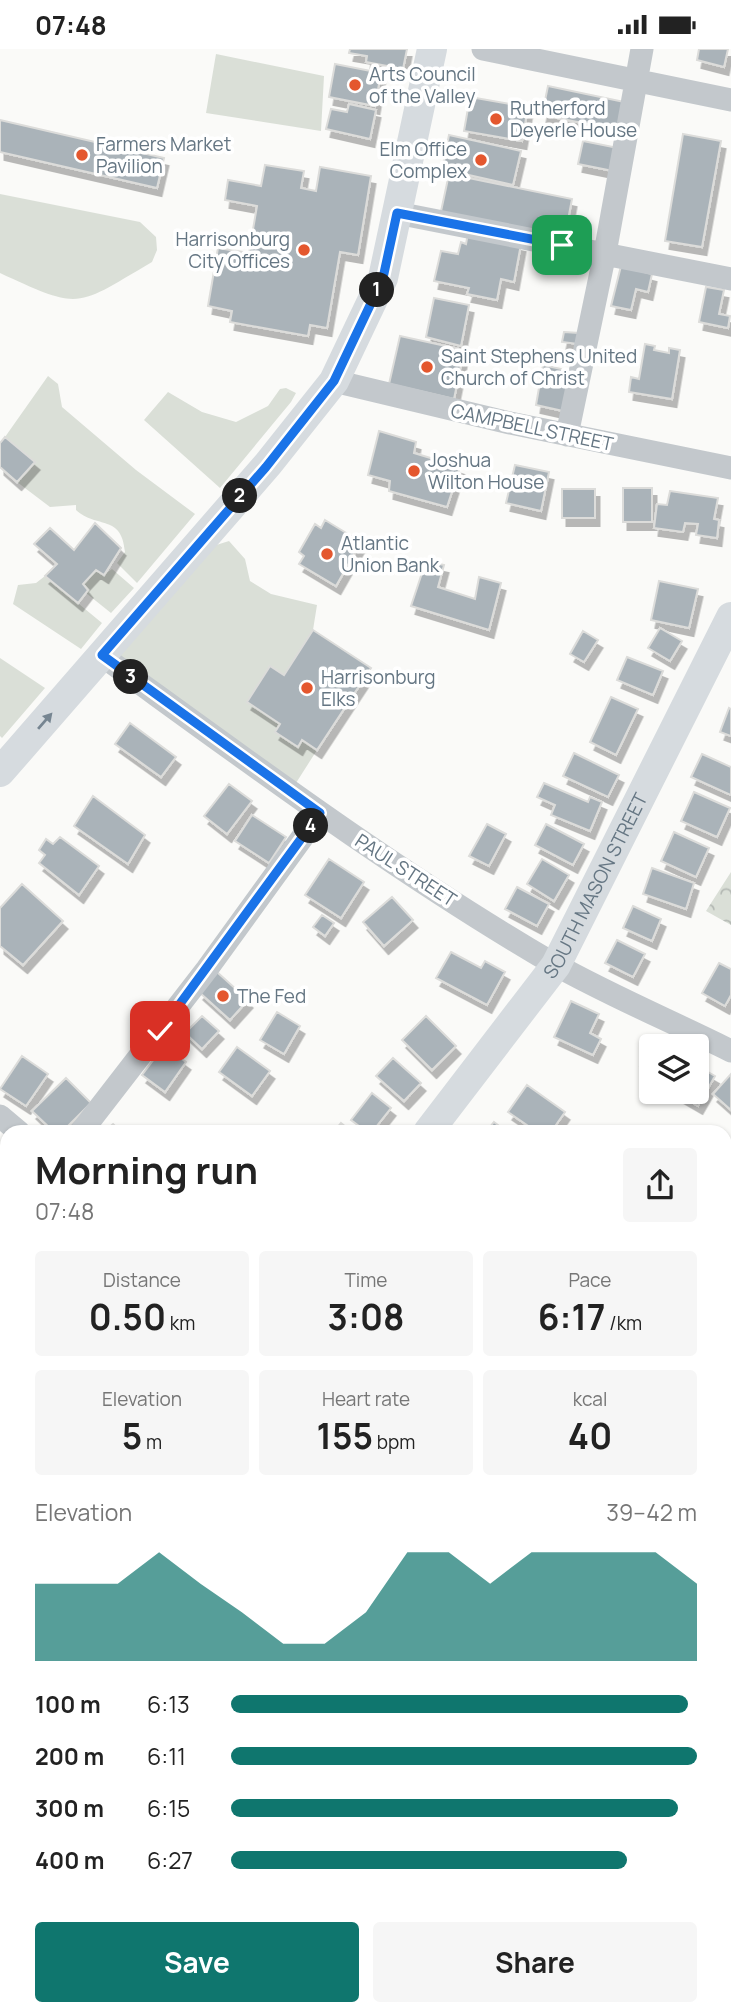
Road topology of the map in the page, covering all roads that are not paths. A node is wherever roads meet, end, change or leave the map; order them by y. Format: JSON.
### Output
{"nodes":[{"id":1,"x":432,"y":49,"type":"edge"},
{"id":2,"x":483,"y":49,"type":"edge"},
{"id":3,"x":642,"y":49,"type":"edge"},
{"id":4,"x":635,"y":80,"type":"junction"},
{"id":5,"x":731,"y":100,"type":"edge"},
{"id":6,"x":397,"y":213,"type":"junction"},
{"id":7,"x":605,"y":253,"type":"junction"},
{"id":8,"x":731,"y":279,"type":"edge"},
{"id":9,"x":334,"y":381,"type":"junction"},
{"id":10,"x":566,"y":435,"type":"junction"},
{"id":11,"x":731,"y":468,"type":"edge"},
{"id":12,"x":731,"y":617,"type":"edge"},
{"id":13,"x":102,"y":655,"type":"junction"},
{"id":14,"x":0,"y":772,"type":"edge"},
{"id":15,"x":320,"y":813,"type":"junction"},
{"id":16,"x":556,"y":965,"type":"junction"},
{"id":17,"x":731,"y":1051,"type":"edge"},
{"id":18,"x":86,"y":1125,"type":"edge"},
{"id":19,"x":433,"y":1125,"type":"edge"}],
"edges":[{"from":1,"to":6,"type":"main road"},
{"from":2,"to":4,"type":"street"},
{"from":3,"to":4,"type":"street"},
{"from":4,"to":5,"type":"street"},
{"from":4,"to":7,"type":"street"},
{"from":6,"to":7,"type":"street"},
{"from":6,"to":9,"type":"main road"},
{"from":7,"to":8,"type":"street"},
{"from":7,"to":10,"type":"street"},
{"from":9,"to":10,"type":"street","name":"CAMPBELL STREET"},
{"from":9,"to":13,"type":"main road"},
{"from":10,"to":11,"type":"street","name":"CAMPBELL STREET"},
{"from":12,"to":16,"type":"main road","name":"SOUTH MASON STREET"},
{"from":14,"to":13,"type":"main road","one_way":true},
{"from":13,"to":15,"type":"street","name":"PAUL STREET"},
{"from":15,"to":16,"type":"street","name":"PAUL STREET"},
{"from":15,"to":18,"type":"street"},
{"from":16,"to":17,"type":"street","name":"PAUL STREET"},
{"from":16,"to":19,"type":"main road","name":"SOUTH MASON STREET"}]}
